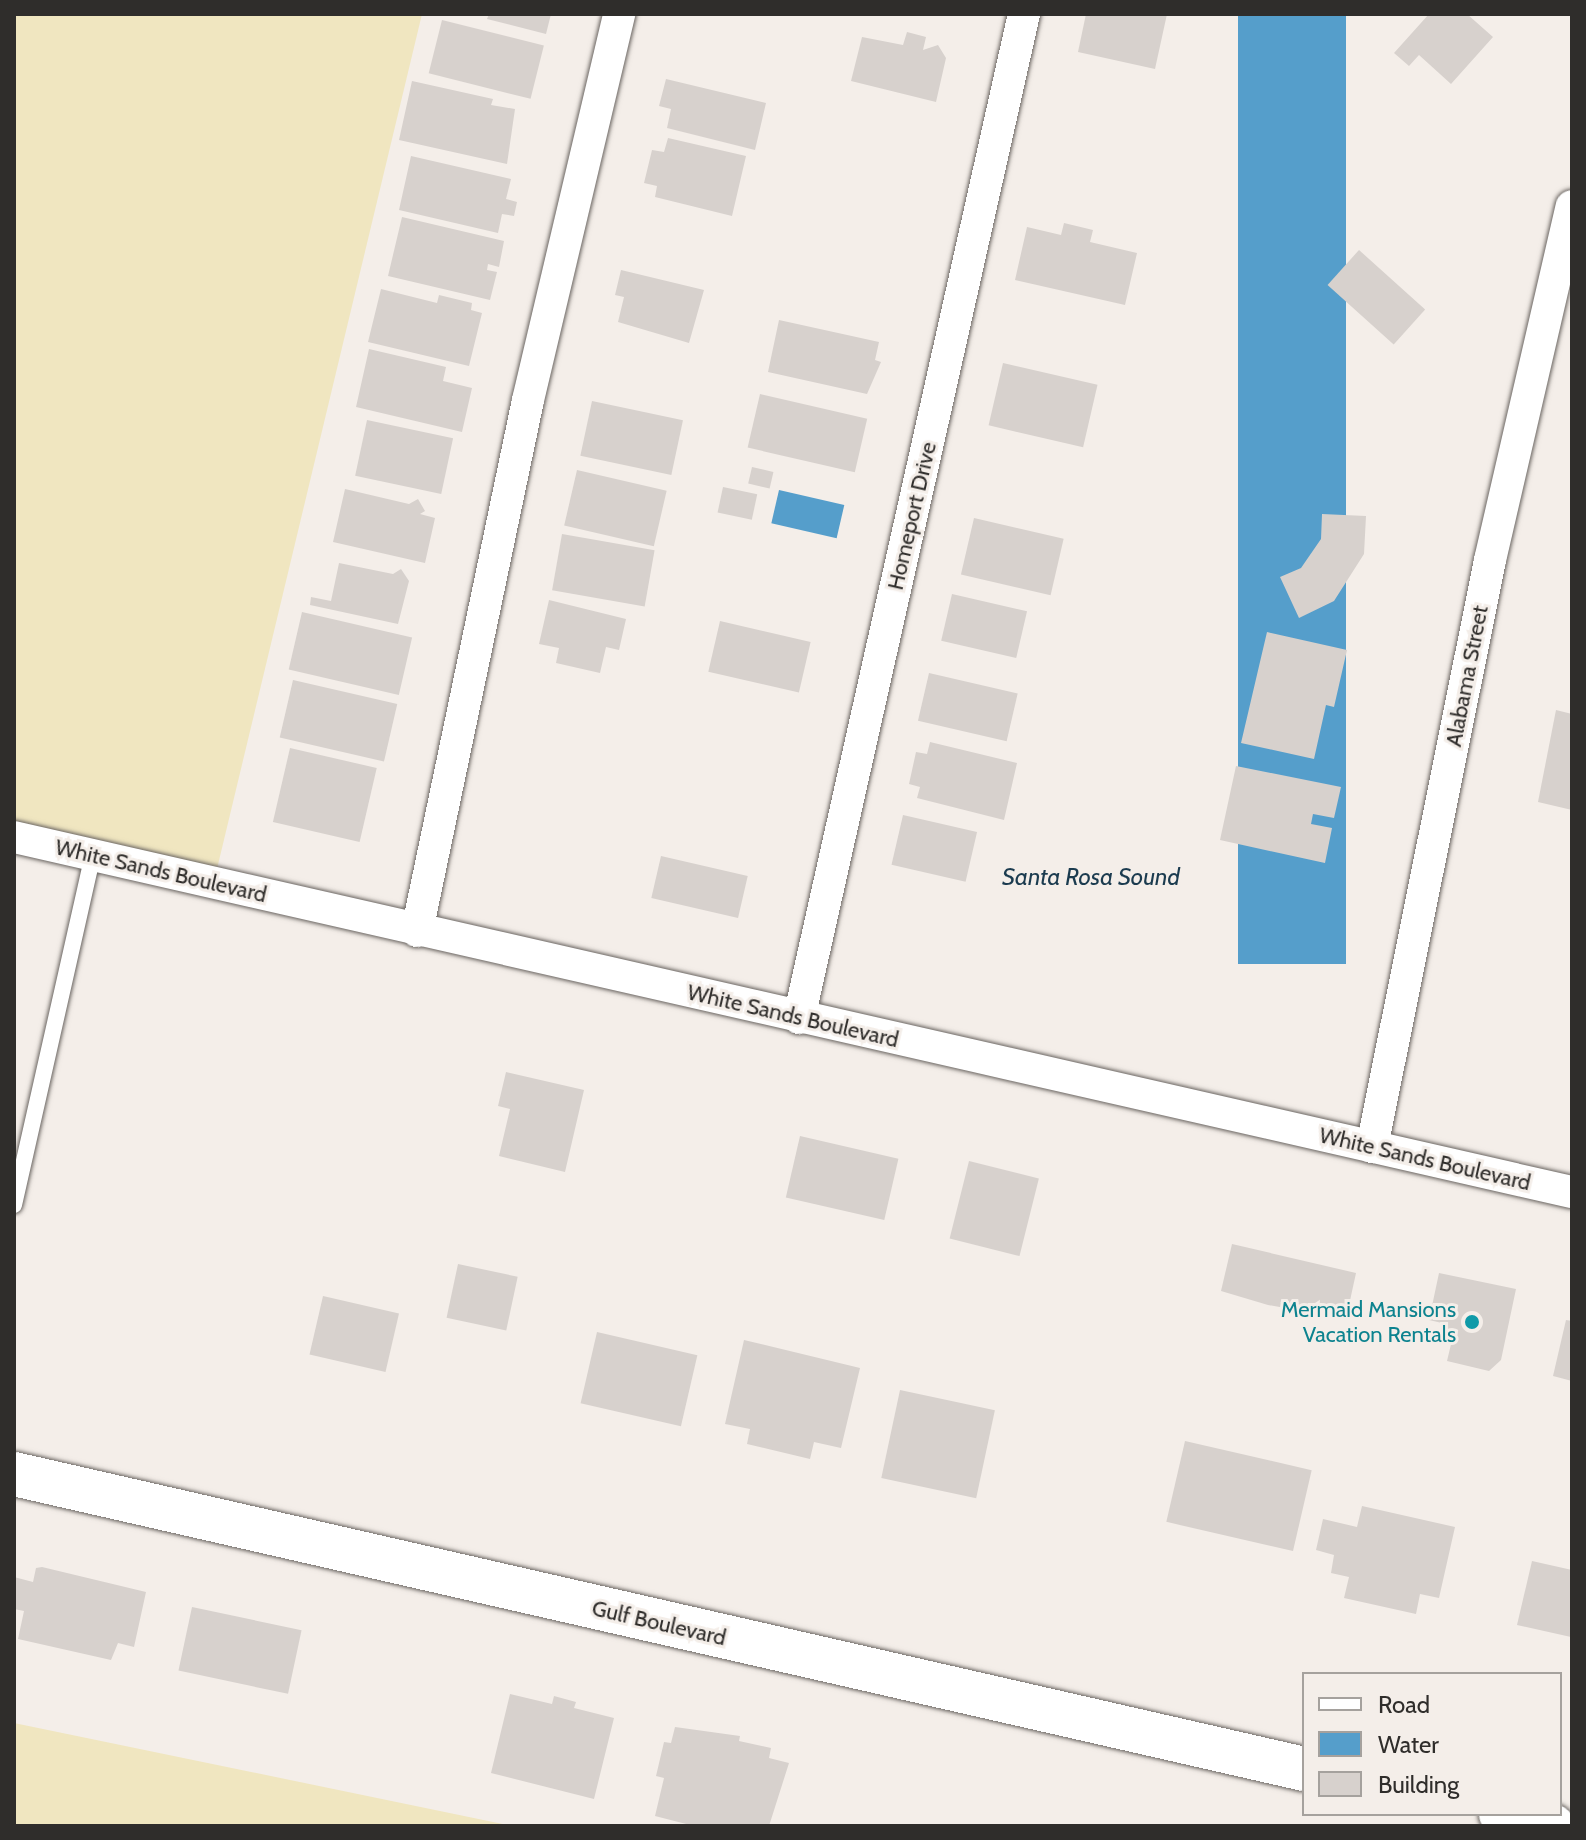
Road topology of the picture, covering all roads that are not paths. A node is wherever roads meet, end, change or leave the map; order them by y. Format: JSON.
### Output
{"nodes":[{"id":1,"x":619,"y":14,"type":"edge"},
{"id":2,"x":1024,"y":14,"type":"edge"},
{"id":3,"x":1572,"y":206,"type":"edge"},
{"id":4,"x":14,"y":837,"type":"edge"},
{"id":5,"x":93,"y":855,"type":"junction"},
{"id":6,"x":417,"y":931,"type":"junction"},
{"id":7,"x":799,"y":1018,"type":"junction"},
{"id":8,"x":1372,"y":1147,"type":"junction"},
{"id":9,"x":1572,"y":1192,"type":"edge"},
{"id":10,"x":14,"y":1205,"type":"edge"},
{"id":11,"x":14,"y":1474,"type":"edge"},
{"id":12,"x":1302,"y":1769,"type":"edge"},
{"id":13,"x":1510,"y":1816,"type":"edge"},
{"id":14,"x":1553,"y":1826,"type":"edge"}],
"edges":[{"from":1,"to":6,"type":"street"},
{"from":2,"to":7,"type":"street","name":"Homeport Drive"},
{"from":3,"to":8,"type":"street","name":"Alabama Street"},
{"from":4,"to":5,"type":"street","name":"White Sands Boulevard"},
{"from":5,"to":6,"type":"street","name":"White Sands Boulevard"},
{"from":5,"to":10,"type":"lane"},
{"from":6,"to":7,"type":"street","name":"White Sands Boulevard"},
{"from":7,"to":8,"type":"street","name":"White Sands Boulevard"},
{"from":8,"to":9,"type":"street","name":"White Sands Boulevard"},
{"from":11,"to":12,"type":"main road","name":"Gulf Boulevard"},
{"from":13,"to":14,"type":"main road"}]}
